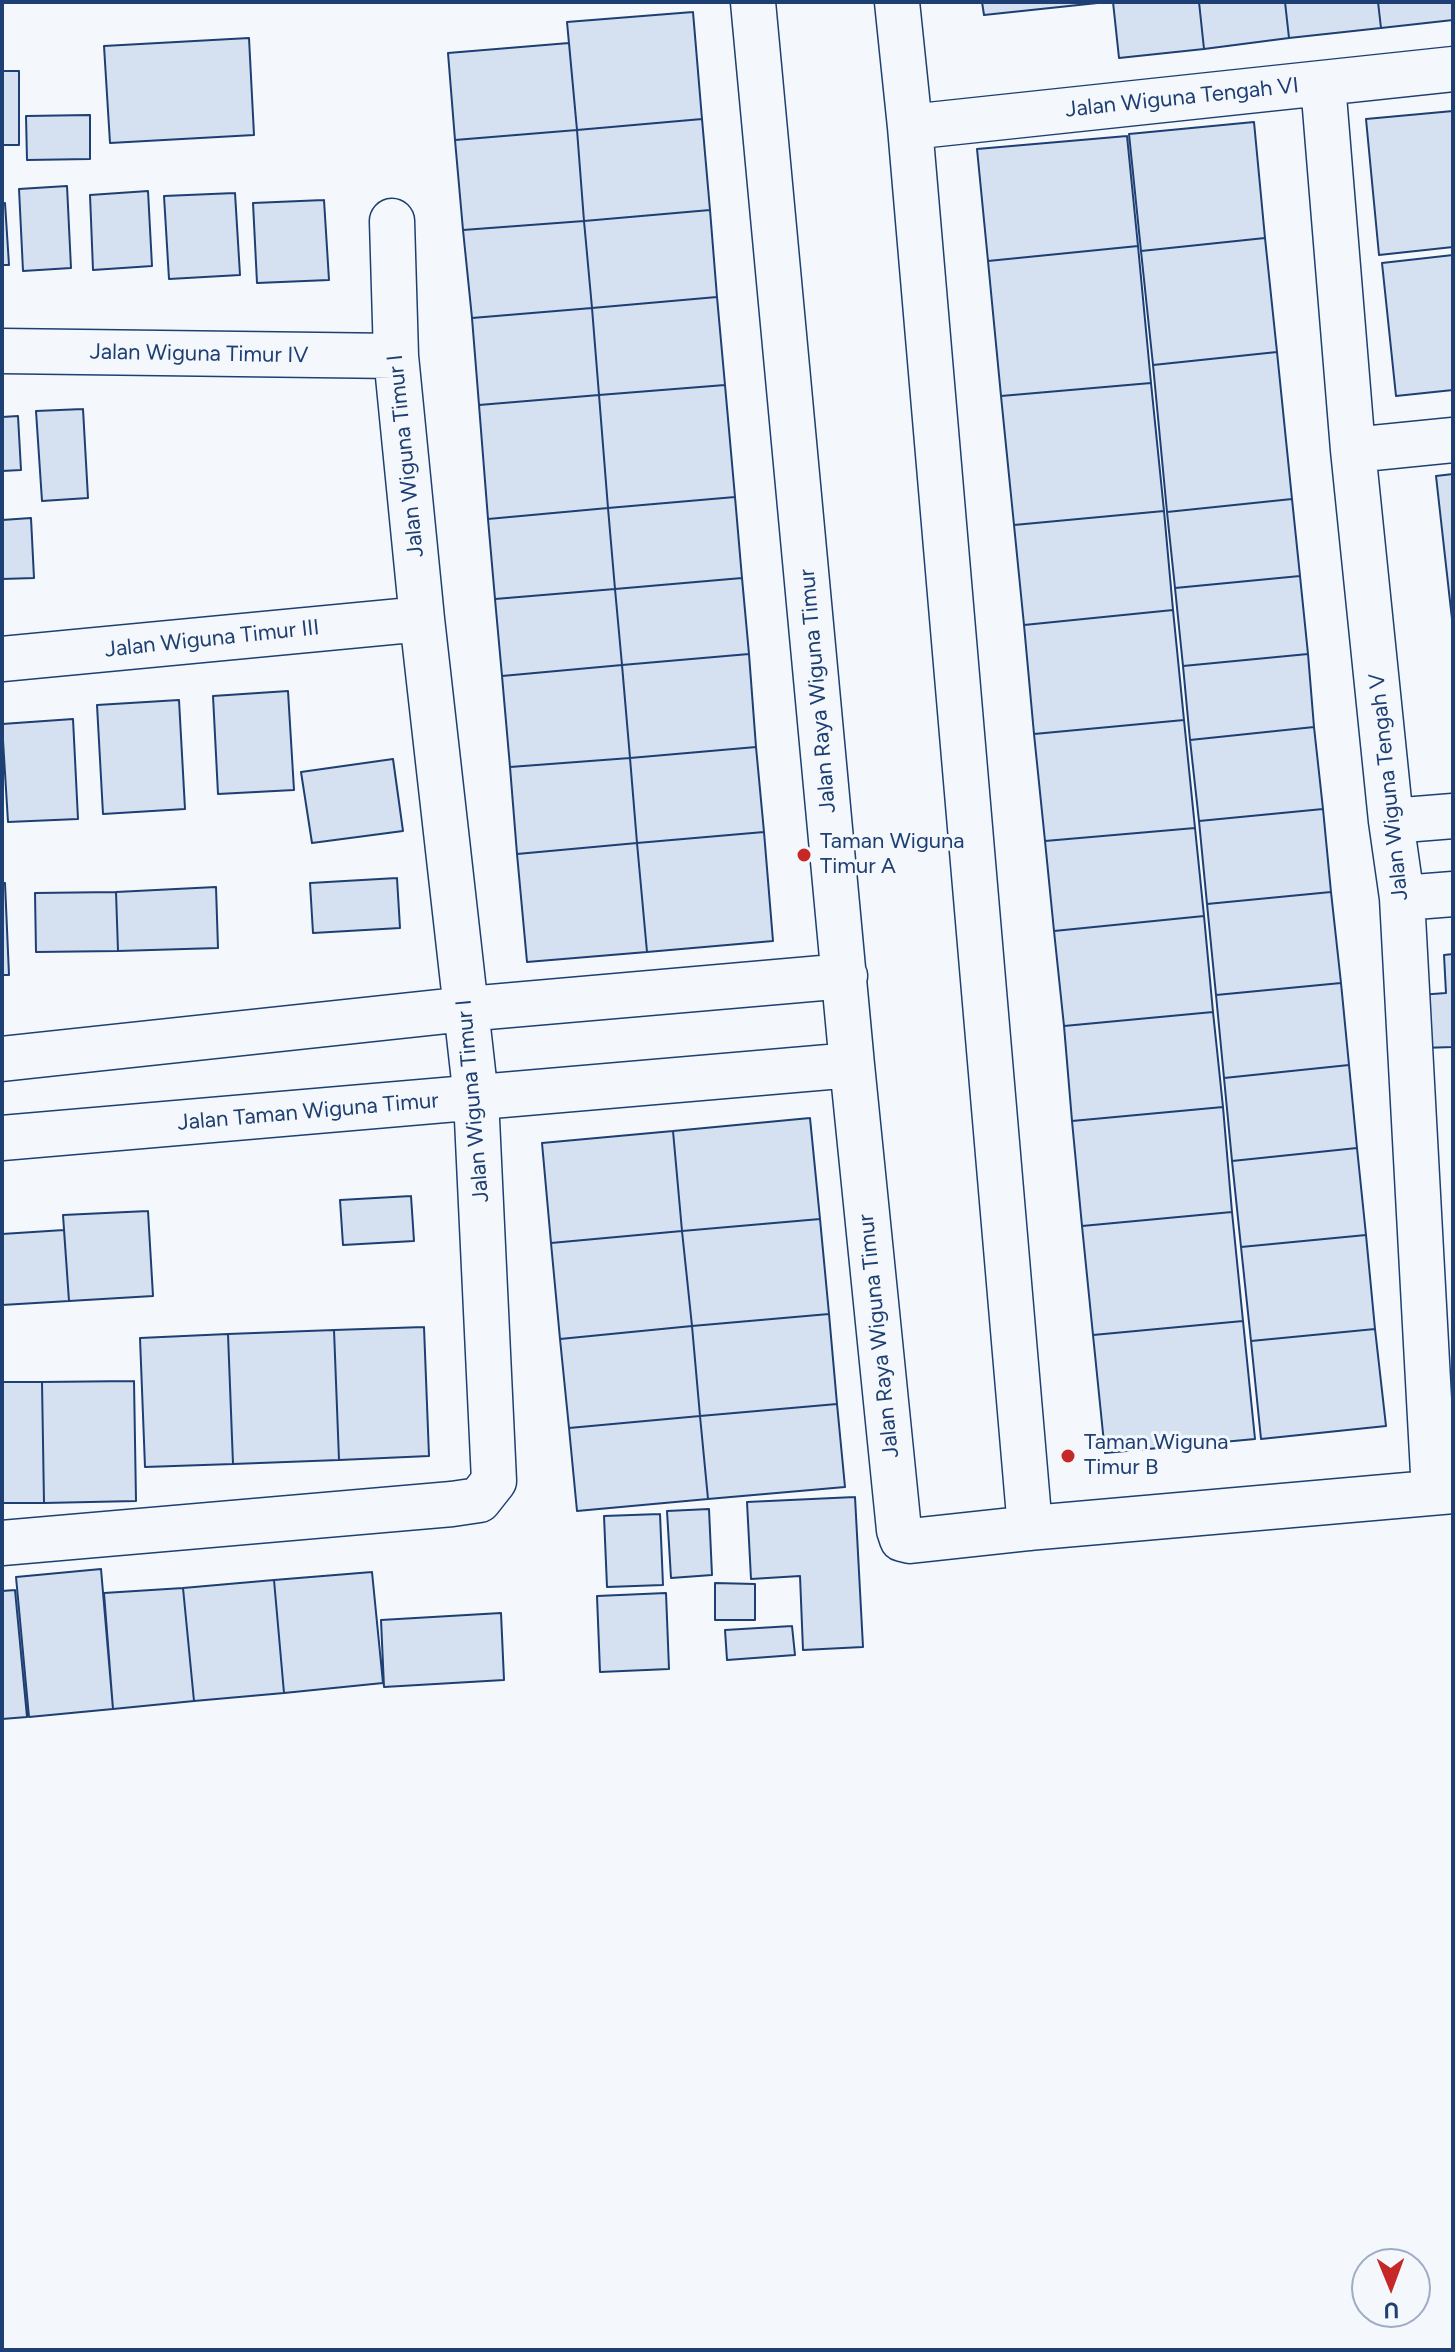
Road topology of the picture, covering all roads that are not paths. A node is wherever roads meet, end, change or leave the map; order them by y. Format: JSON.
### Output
{"nodes":[{"id":1,"x":753,"y":2,"type":"edge"},
{"id":2,"x":897,"y":2,"type":"edge"},
{"id":3,"x":1453,"y":69,"type":"edge"},
{"id":4,"x":1323,"y":84,"type":"junction"},
{"id":5,"x":910,"y":127,"type":"junction"},
{"id":6,"x":392,"y":221,"type":"dead end"},
{"id":7,"x":2,"y":351,"type":"edge"},
{"id":8,"x":396,"y":356,"type":"junction"},
{"id":9,"x":1453,"y":440,"type":"edge"},
{"id":10,"x":1353,"y":450,"type":"junction"},
{"id":11,"x":422,"y":619,"type":"junction"},
{"id":12,"x":2,"y":659,"type":"edge"},
{"id":13,"x":1453,"y":816,"type":"edge"},
{"id":14,"x":1391,"y":821,"type":"junction"},
{"id":15,"x":1453,"y":894,"type":"edge"},
{"id":16,"x":1402,"y":898,"type":"junction"},
{"id":17,"x":845,"y":976,"type":"junction"},
{"id":18,"x":466,"y":1009,"type":"junction"},
{"id":19,"x":2,"y":1059,"type":"edge"},
{"id":20,"x":852,"y":1065,"type":"junction"},
{"id":21,"x":476,"y":1098,"type":"junction"},
{"id":22,"x":2,"y":1138,"type":"edge"},
{"id":23,"x":1443,"y":1491,"type":"edge"},
{"id":24,"x":1030,"y":1528,"type":"junction"},
{"id":25,"x":2,"y":1543,"type":"edge"}],
"edges":[{"from":1,"to":17,"type":"street","name":"Jalan Raya Wiguna Timur"},
{"from":2,"to":5,"type":"street"},
{"from":3,"to":4,"type":"street","name":"Jalan Wiguna Tengah VI"},
{"from":4,"to":5,"type":"street","name":"Jalan Wiguna Tengah VI"},
{"from":4,"to":10,"type":"street","name":"Jalan Wiguna Tengah V"},
{"from":5,"to":24,"type":"street"},
{"from":6,"to":8,"type":"street","name":"Jalan Wiguna Timur I"},
{"from":7,"to":8,"type":"street","name":"Jalan Wiguna Timur IV"},
{"from":8,"to":11,"type":"street","name":"Jalan Wiguna Timur I"},
{"from":9,"to":10,"type":"street"},
{"from":10,"to":14,"type":"street","name":"Jalan Wiguna Tengah V"},
{"from":11,"to":12,"type":"street","name":"Jalan Wiguna Timur III"},
{"from":11,"to":18,"type":"street","name":"Jalan Wiguna Timur I"},
{"from":13,"to":14,"type":"street"},
{"from":14,"to":16,"type":"street","name":"Jalan Wiguna Tengah V"},
{"from":15,"to":16,"type":"street"},
{"from":16,"to":23,"type":"street","name":"Jalan Wiguna Tengah V"},
{"from":17,"to":18,"type":"street"},
{"from":17,"to":20,"type":"street","name":"Jalan Raya Wiguna Timur"},
{"from":18,"to":19,"type":"street"},
{"from":18,"to":21,"type":"street","name":"Jalan Wiguna Timur I"},
{"from":20,"to":21,"type":"street","name":"Jalan Taman Wiguna Timur"},
{"from":20,"to":24,"type":"street","name":"Jalan Raya Wiguna Timur"},
{"from":21,"to":22,"type":"street","name":"Jalan Taman Wiguna Timur"},
{"from":21,"to":25,"type":"street","name":"Jalan Wiguna Timur I"},
{"from":23,"to":24,"type":"street","name":"Jalan Raya Wiguna Timur"}]}
